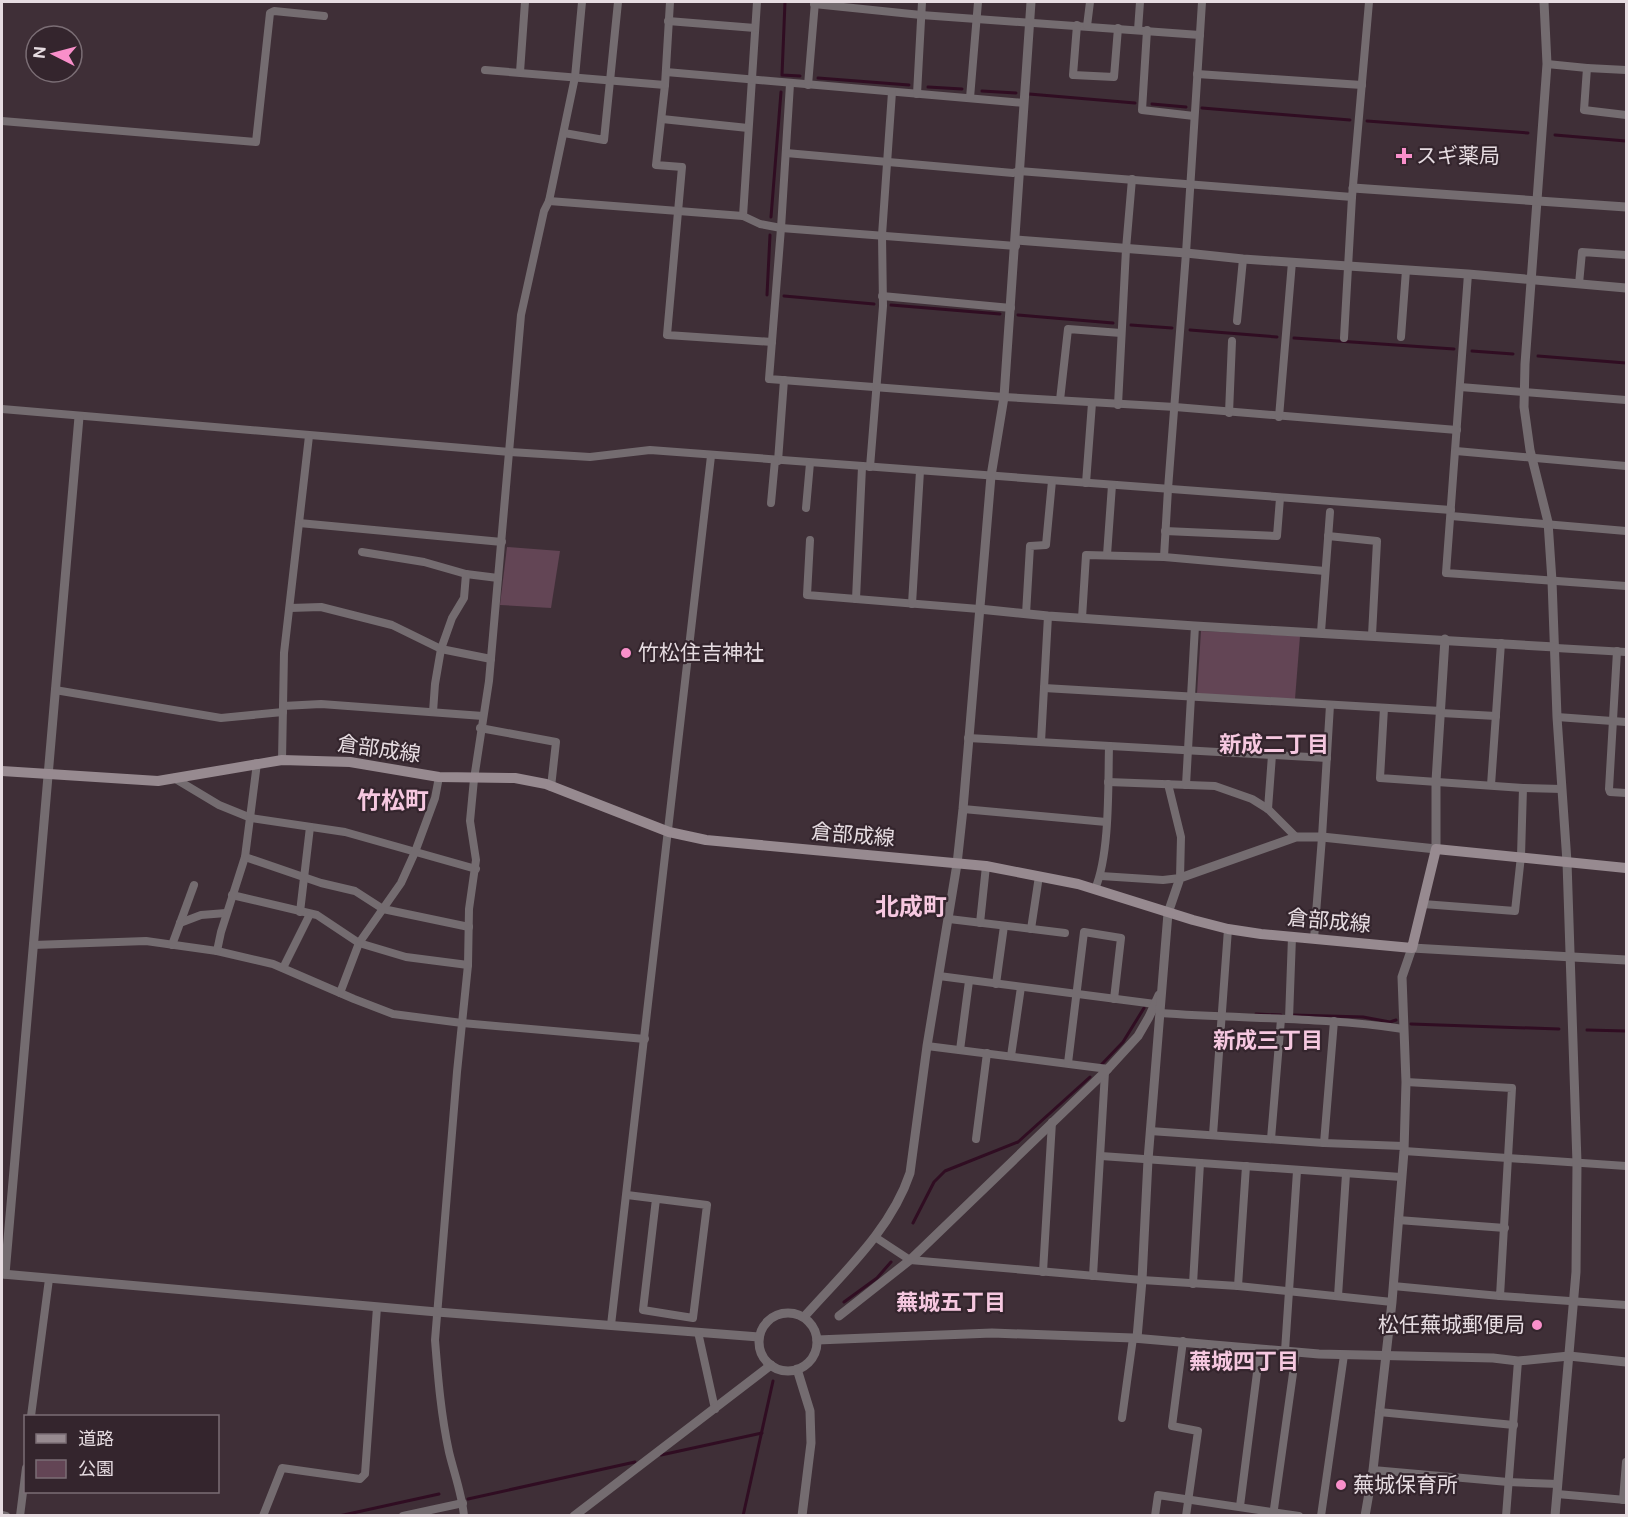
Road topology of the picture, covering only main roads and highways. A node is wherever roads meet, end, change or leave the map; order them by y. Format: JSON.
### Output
{"nodes":[{"id":1,"x":2,"y":771,"type":"edge"},
{"id":2,"x":1626,"y":868,"type":"edge"}],
"edges":[{"from":1,"to":2,"type":"main road","name":"倉部成線"}]}
